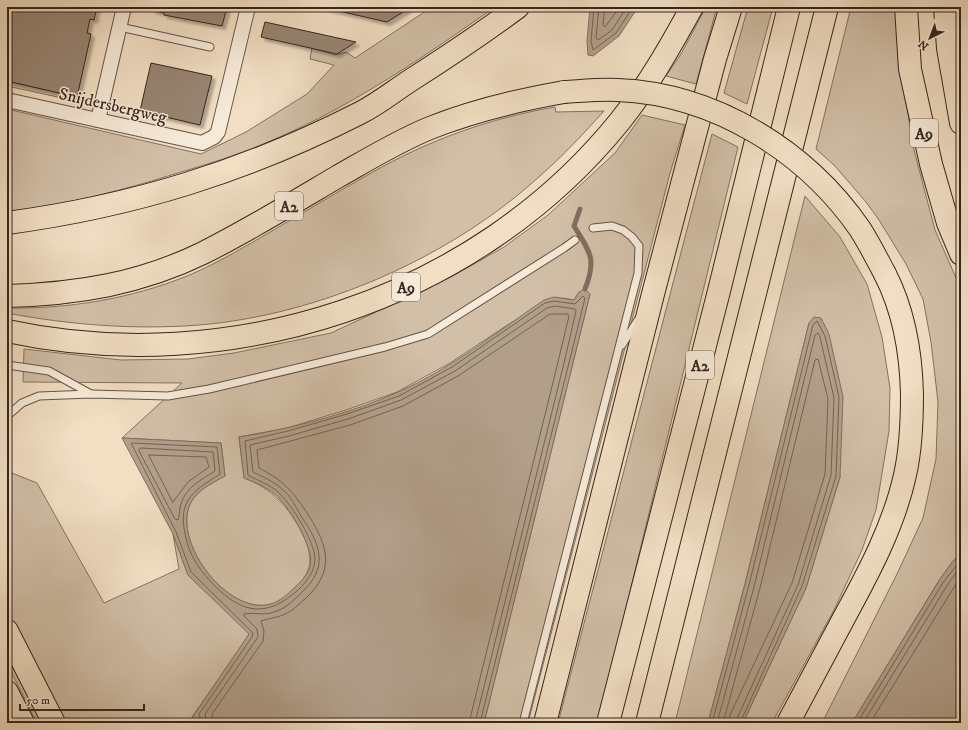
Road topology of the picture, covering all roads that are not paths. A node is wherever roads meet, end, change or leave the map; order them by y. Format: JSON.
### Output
{"nodes":[{"id":1,"x":124,"y":7,"type":"edge"},
{"id":2,"x":248,"y":7,"type":"edge"},
{"id":3,"x":518,"y":7,"type":"edge"},
{"id":4,"x":692,"y":7,"type":"edge"},
{"id":5,"x":731,"y":7,"type":"edge"},
{"id":6,"x":789,"y":7,"type":"edge"},
{"id":7,"x":827,"y":7,"type":"edge"},
{"id":8,"x":906,"y":7,"type":"edge"},
{"id":9,"x":945,"y":7,"type":"edge"},
{"id":10,"x":120,"y":27,"type":"junction"},
{"id":11,"x":210,"y":47,"type":"dead end"},
{"id":12,"x":7,"y":100,"type":"edge"},
{"id":13,"x":98,"y":120,"type":"junction"},
{"id":14,"x":961,"y":123,"type":"edge"},
{"id":15,"x":7,"y":223,"type":"edge"},
{"id":16,"x":593,"y":228,"type":"dead end"},
{"id":17,"x":575,"y":240,"type":"dead end"},
{"id":18,"x":961,"y":254,"type":"edge"},
{"id":19,"x":653,"y":294,"type":"junction"},
{"id":20,"x":7,"y":296,"type":"edge"},
{"id":21,"x":7,"y":331,"type":"edge"},
{"id":22,"x":618,"y":352,"type":"junction"},
{"id":23,"x":7,"y":365,"type":"edge"},
{"id":24,"x":91,"y":394,"type":"junction"},
{"id":25,"x":7,"y":416,"type":"edge"},
{"id":26,"x":7,"y":631,"type":"edge"},
{"id":27,"x":7,"y":692,"type":"edge"},
{"id":28,"x":23,"y":723,"type":"edge"},
{"id":29,"x":54,"y":723,"type":"edge"},
{"id":30,"x":524,"y":723,"type":"edge"},
{"id":31,"x":545,"y":723,"type":"edge"},
{"id":32,"x":608,"y":723,"type":"edge"},
{"id":33,"x":648,"y":723,"type":"edge"},
{"id":34,"x":788,"y":723,"type":"edge"}],
"edges":[{"from":1,"to":10,"type":"street"},
{"from":2,"to":13,"type":"street","name":"Snijdersbergweg"},
{"from":3,"to":15,"type":"highway"},
{"from":4,"to":21,"type":"highway","number":"A9"},
{"from":5,"to":19,"type":"highway"},
{"from":6,"to":32,"type":"highway","number":"A2"},
{"from":7,"to":33,"type":"highway","number":"A2"},
{"from":8,"to":18,"type":"highway","number":"A9"},
{"from":9,"to":14,"type":"highway","number":"A9"},
{"from":10,"to":11,"type":"lane"},
{"from":10,"to":13,"type":"street"},
{"from":12,"to":13,"type":"street","name":"Snijdersbergweg"},
{"from":16,"to":22,"type":"lane"},
{"from":17,"to":24,"type":"lane"},
{"from":19,"to":22,"type":"lane"},
{"from":19,"to":31,"type":"highway"},
{"from":20,"to":34,"type":"highway","number":"A2","bridge":true},
{"from":22,"to":30,"type":"lane"},
{"from":23,"to":24,"type":"lane"},
{"from":24,"to":25,"type":"lane"},
{"from":26,"to":29,"type":"highway"},
{"from":27,"to":28,"type":"highway"}]}
